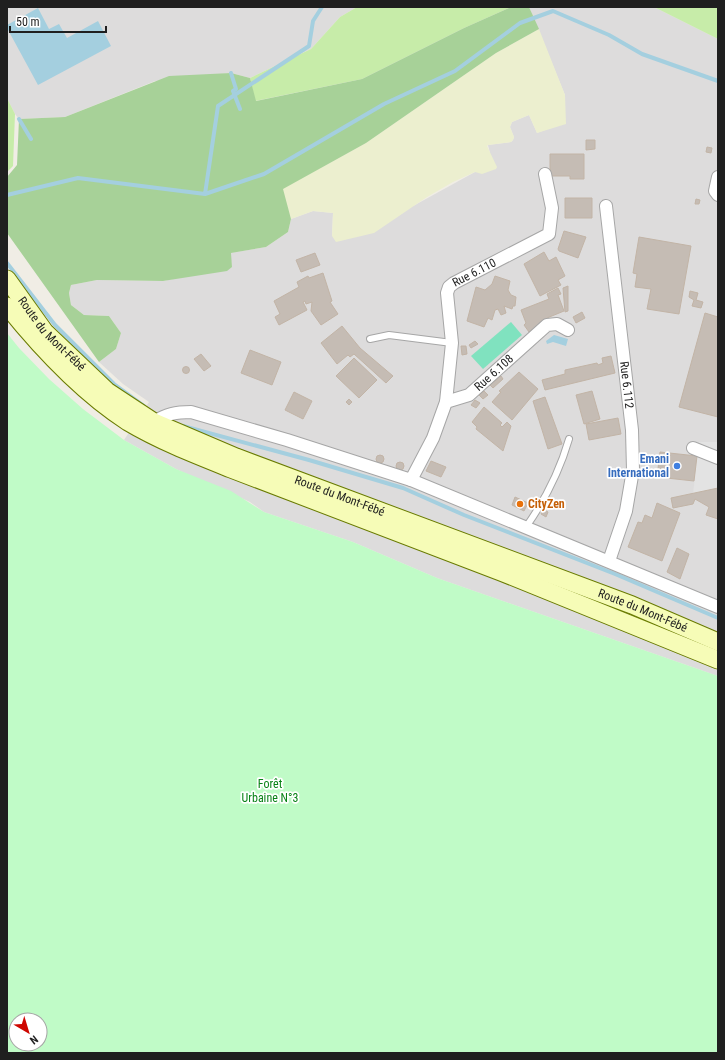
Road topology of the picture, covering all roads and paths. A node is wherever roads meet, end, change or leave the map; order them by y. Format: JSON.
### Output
{"nodes":[{"id":1,"x":545,"y":174,"type":"dead end"},
{"id":2,"x":718,"y":177,"type":"edge"},
{"id":3,"x":718,"y":195,"type":"edge"},
{"id":4,"x":606,"y":206,"type":"dead end"},
{"id":5,"x":7,"y":280,"type":"edge"},
{"id":6,"x":7,"y":306,"type":"edge"},
{"id":7,"x":568,"y":330,"type":"dead end"},
{"id":8,"x":370,"y":339,"type":"dead end"},
{"id":9,"x":452,"y":342,"type":"junction"},
{"id":10,"x":446,"y":402,"type":"junction"},
{"id":11,"x":154,"y":422,"type":"junction"},
{"id":12,"x":569,"y":439,"type":"dead end"},
{"id":13,"x":693,"y":448,"type":"dead end"},
{"id":14,"x":718,"y":458,"type":"edge"},
{"id":15,"x":411,"y":480,"type":"junction"},
{"id":16,"x":526,"y":527,"type":"junction"},
{"id":17,"x":609,"y":561,"type":"junction"},
{"id":18,"x":718,"y":607,"type":"edge"},
{"id":19,"x":718,"y":642,"type":"edge"},
{"id":20,"x":718,"y":660,"type":"edge"}],
"edges":[{"from":1,"to":9,"type":"street","name":"Rue 6.110"},
{"from":2,"to":3,"type":"street"},
{"from":4,"to":17,"type":"street","name":"Rue 6.112"},
{"from":5,"to":11,"type":"street","name":"Route du Mont-Fébé"},
{"from":6,"to":20,"type":"street","name":"Route du Mont-Fébé"},
{"from":7,"to":10,"type":"street","name":"Rue 6.108"},
{"from":8,"to":9,"type":"lane"},
{"from":9,"to":10,"type":"street","name":"Rue 6.110"},
{"from":10,"to":15,"type":"street"},
{"from":11,"to":15,"type":"street"},
{"from":11,"to":19,"type":"street","name":"Route du Mont-Fébé"},
{"from":12,"to":16,"type":"lane"},
{"from":13,"to":14,"type":"street"},
{"from":15,"to":16,"type":"street"},
{"from":16,"to":17,"type":"street"},
{"from":17,"to":18,"type":"street"}]}
